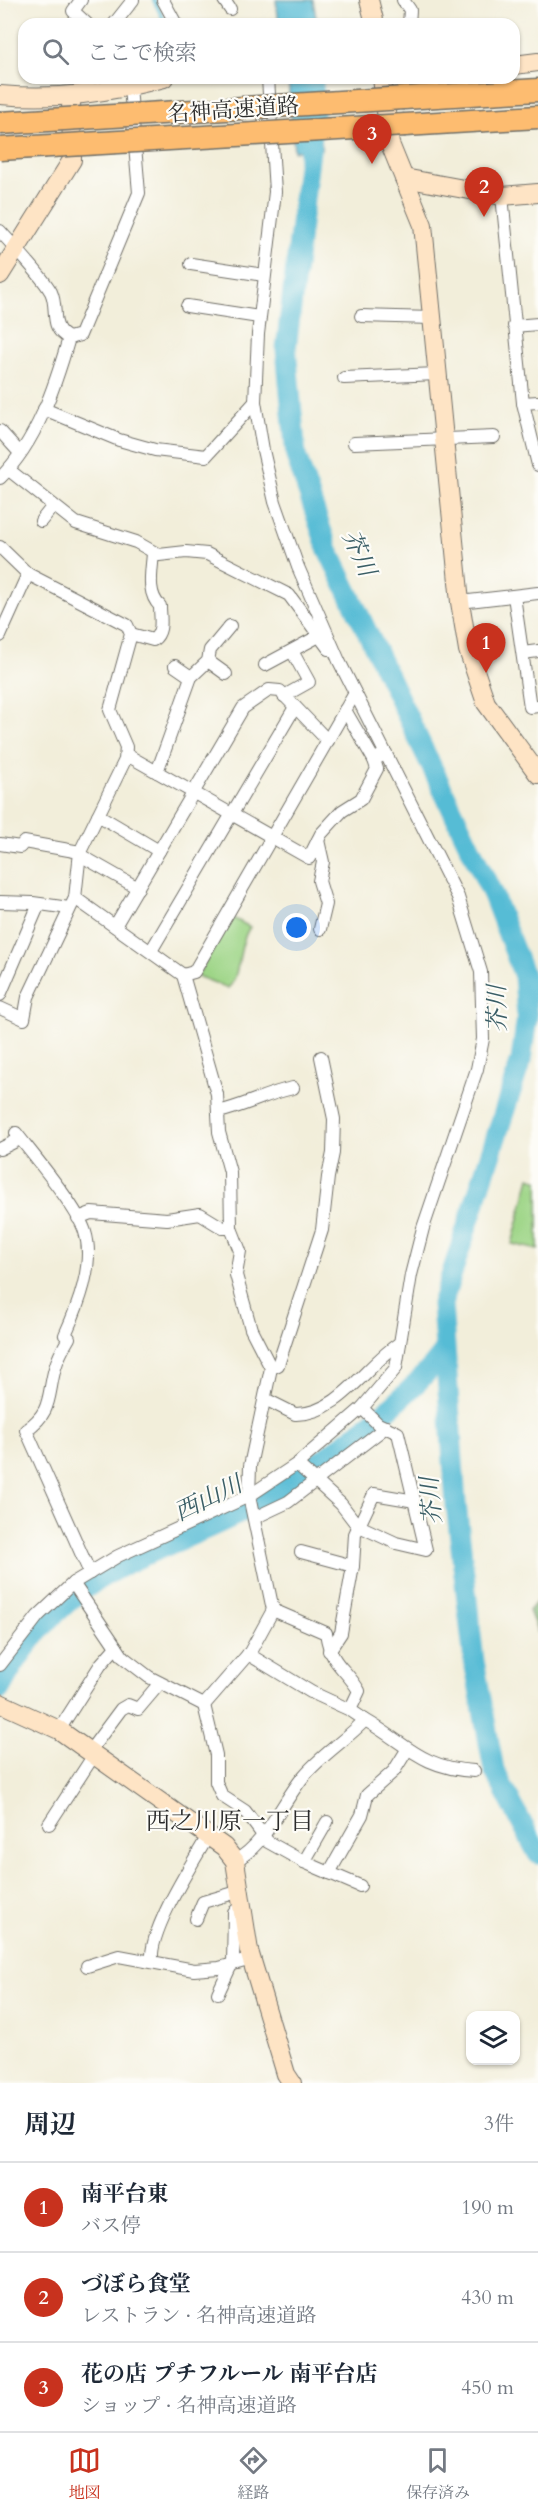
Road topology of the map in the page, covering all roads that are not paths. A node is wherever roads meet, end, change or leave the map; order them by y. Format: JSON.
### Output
{"nodes":[{"id":1,"x":81,"y":0,"type":"edge"},
{"id":2,"x":132,"y":0,"type":"edge"},
{"id":3,"x":164,"y":0,"type":"edge"},
{"id":4,"x":369,"y":0,"type":"edge"},
{"id":5,"x":403,"y":0,"type":"edge"},
{"id":6,"x":81,"y":18,"type":"edge"},
{"id":7,"x":118,"y":18,"type":"edge"},
{"id":8,"x":174,"y":18,"type":"edge"},
{"id":9,"x":374,"y":18,"type":"edge"},
{"id":10,"x":409,"y":18,"type":"edge"},
{"id":11,"x":538,"y":62,"type":"edge"},
{"id":12,"x":520,"y":64,"type":"edge"},
{"id":13,"x":133,"y":84,"type":"edge"},
{"id":14,"x":268,"y":84,"type":"edge"},
{"id":15,"x":383,"y":84,"type":"edge"},
{"id":16,"x":538,"y":90,"type":"edge"},
{"id":17,"x":0,"y":95,"type":"edge"},
{"id":18,"x":71,"y":97,"type":"junction"},
{"id":19,"x":538,"y":117,"type":"edge"},
{"id":20,"x":0,"y":123,"type":"edge"},
{"id":21,"x":0,"y":149,"type":"edge"},
{"id":22,"x":404,"y":178,"type":"junction"},
{"id":23,"x":538,"y":193,"type":"edge"},
{"id":24,"x":502,"y":196,"type":"junction"},
{"id":25,"x":0,"y":231,"type":"edge"},
{"id":26,"x":15,"y":249,"type":"junction"},
{"id":27,"x":191,"y":264,"type":"dead end"},
{"id":28,"x":0,"y":274,"type":"edge"},
{"id":29,"x":264,"y":275,"type":"junction"},
{"id":30,"x":186,"y":306,"type":"dead end"},
{"id":31,"x":361,"y":316,"type":"dead end"},
{"id":32,"x":259,"y":317,"type":"junction"},
{"id":33,"x":432,"y":318,"type":"junction"},
{"id":34,"x":538,"y":324,"type":"edge"},
{"id":35,"x":514,"y":326,"type":"junction"},
{"id":36,"x":69,"y":338,"type":"junction"},
{"id":37,"x":438,"y":374,"type":"junction"},
{"id":38,"x":344,"y":378,"type":"dead end"},
{"id":39,"x":255,"y":402,"type":"junction"},
{"id":40,"x":538,"y":402,"type":"edge"},
{"id":41,"x":523,"y":404,"type":"junction"},
{"id":42,"x":44,"y":409,"type":"junction"},
{"id":43,"x":0,"y":431,"type":"edge"},
{"id":44,"x":494,"y":436,"type":"dead end"},
{"id":45,"x":445,"y":437,"type":"junction"},
{"id":46,"x":354,"y":443,"type":"dead end"},
{"id":47,"x":20,"y":453,"type":"junction"},
{"id":48,"x":538,"y":465,"type":"edge"},
{"id":49,"x":4,"y":474,"type":"edge"},
{"id":50,"x":53,"y":506,"type":"junction"},
{"id":51,"x":41,"y":521,"type":"dead end"},
{"id":52,"x":0,"y":547,"type":"edge"},
{"id":53,"x":153,"y":553,"type":"junction"},
{"id":54,"x":28,"y":574,"type":"junction"},
{"id":55,"x":538,"y":593,"type":"edge"},
{"id":56,"x":514,"y":596,"type":"junction"},
{"id":57,"x":460,"y":602,"type":"junction"},
{"id":58,"x":230,"y":626,"type":"dead end"},
{"id":59,"x":131,"y":634,"type":"junction"},
{"id":60,"x":0,"y":636,"type":"edge"},
{"id":61,"x":319,"y":636,"type":"junction"},
{"id":62,"x":292,"y":651,"type":"junction"},
{"id":63,"x":538,"y":651,"type":"edge"},
{"id":64,"x":523,"y":653,"type":"junction"},
{"id":65,"x":208,"y":661,"type":"junction"},
{"id":66,"x":339,"y":661,"type":"junction"},
{"id":67,"x":265,"y":665,"type":"dead end"},
{"id":68,"x":175,"y":666,"type":"dead end"},
{"id":69,"x":226,"y":674,"type":"dead end"},
{"id":70,"x":191,"y":677,"type":"junction"},
{"id":71,"x":355,"y":693,"type":"junction"},
{"id":72,"x":284,"y":696,"type":"junction"},
{"id":73,"x":538,"y":706,"type":"edge"},
{"id":74,"x":295,"y":707,"type":"junction"},
{"id":75,"x":345,"y":710,"type":"junction"},
{"id":76,"x":328,"y":741,"type":"junction"},
{"id":77,"x":386,"y":753,"type":"junction"},
{"id":78,"x":127,"y":754,"type":"junction"},
{"id":79,"x":374,"y":760,"type":"junction"},
{"id":80,"x":157,"y":772,"type":"junction"},
{"id":81,"x":538,"y":774,"type":"edge"},
{"id":82,"x":194,"y":793,"type":"junction"},
{"id":83,"x":232,"y":814,"type":"junction"},
{"id":84,"x":98,"y":815,"type":"junction"},
{"id":85,"x":273,"y":837,"type":"junction"},
{"id":86,"x":318,"y":840,"type":"junction"},
{"id":87,"x":0,"y":843,"type":"edge"},
{"id":88,"x":159,"y":851,"type":"junction"},
{"id":89,"x":80,"y":853,"type":"junction"},
{"id":90,"x":138,"y":888,"type":"junction"},
{"id":91,"x":0,"y":902,"type":"edge"},
{"id":92,"x":72,"y":903,"type":"junction"},
{"id":93,"x":39,"y":904,"type":"junction"},
{"id":94,"x":115,"y":926,"type":"junction"},
{"id":95,"x":320,"y":929,"type":"dead end"},
{"id":96,"x":151,"y":951,"type":"junction"},
{"id":97,"x":183,"y":975,"type":"junction"},
{"id":98,"x":0,"y":995,"type":"edge"},
{"id":99,"x":0,"y":1008,"type":"edge"},
{"id":100,"x":321,"y":1057,"type":"dead end"},
{"id":101,"x":293,"y":1088,"type":"dead end"},
{"id":102,"x":218,"y":1112,"type":"junction"},
{"id":103,"x":0,"y":1149,"type":"edge"},
{"id":104,"x":78,"y":1218,"type":"junction"},
{"id":105,"x":231,"y":1228,"type":"junction"},
{"id":106,"x":400,"y":1343,"type":"junction"},
{"id":107,"x":271,"y":1368,"type":"junction"},
{"id":108,"x":266,"y":1399,"type":"junction"},
{"id":109,"x":364,"y":1410,"type":"junction"},
{"id":110,"x":382,"y":1426,"type":"junction"},
{"id":111,"x":298,"y":1464,"type":"junction"},
{"id":112,"x":315,"y":1482,"type":"junction"},
{"id":113,"x":250,"y":1498,"type":"junction"},
{"id":114,"x":415,"y":1501,"type":"junction"},
{"id":115,"x":254,"y":1518,"type":"junction"},
{"id":116,"x":357,"y":1525,"type":"junction"},
{"id":117,"x":301,"y":1552,"type":"dead end"},
{"id":118,"x":353,"y":1566,"type":"junction"},
{"id":119,"x":90,"y":1572,"type":"junction"},
{"id":120,"x":75,"y":1585,"type":"junction"},
{"id":121,"x":273,"y":1610,"type":"junction"},
{"id":122,"x":116,"y":1647,"type":"junction"},
{"id":123,"x":329,"y":1651,"type":"junction"},
{"id":124,"x":248,"y":1654,"type":"junction"},
{"id":125,"x":0,"y":1665,"type":"edge"},
{"id":126,"x":160,"y":1683,"type":"junction"},
{"id":127,"x":3,"y":1704,"type":"edge"},
{"id":128,"x":204,"y":1705,"type":"junction"},
{"id":129,"x":350,"y":1710,"type":"junction"},
{"id":130,"x":365,"y":1720,"type":"junction"},
{"id":131,"x":0,"y":1724,"type":"edge"},
{"id":132,"x":58,"y":1730,"type":"junction"},
{"id":133,"x":407,"y":1750,"type":"junction"},
{"id":134,"x":91,"y":1754,"type":"junction"},
{"id":135,"x":474,"y":1771,"type":"dead end"},
{"id":136,"x":327,"y":1822,"type":"dead end"},
{"id":137,"x":49,"y":1824,"type":"dead end"},
{"id":138,"x":208,"y":1836,"type":"junction"},
{"id":139,"x":261,"y":1837,"type":"junction"},
{"id":140,"x":236,"y":1861,"type":"junction"},
{"id":141,"x":304,"y":1862,"type":"junction"},
{"id":142,"x":329,"y":1873,"type":"junction"},
{"id":143,"x":360,"y":1886,"type":"dead end"},
{"id":144,"x":242,"y":1898,"type":"junction"},
{"id":145,"x":196,"y":1919,"type":"dead end"},
{"id":146,"x":252,"y":1959,"type":"junction"},
{"id":147,"x":152,"y":1960,"type":"junction"},
{"id":148,"x":232,"y":1964,"type":"junction"},
{"id":149,"x":87,"y":1966,"type":"dead end"},
{"id":150,"x":218,"y":1993,"type":"dead end"},
{"id":151,"x":292,"y":2083,"type":"edge"}],
"edges":[{"from":1,"to":6,"type":"street"},
{"from":2,"to":7,"type":"street"},
{"from":3,"to":8,"type":"street"},
{"from":4,"to":9,"type":"street"},
{"from":5,"to":10,"type":"street"},
{"from":11,"to":12,"type":"street"},
{"from":13,"to":18,"type":"street"},
{"from":13,"to":36,"type":"street"},
{"from":14,"to":29,"type":"street"},
{"from":15,"to":22,"type":"street"},
{"from":16,"to":20,"type":"highway","name":"名神高速道路","bridge":true},
{"from":17,"to":18,"type":"street"},
{"from":18,"to":26,"type":"street"},
{"from":19,"to":21,"type":"highway","name":"名神高速道路","bridge":true},
{"from":22,"to":24,"type":"street"},
{"from":22,"to":33,"type":"street"},
{"from":23,"to":24,"type":"street"},
{"from":24,"to":35,"type":"street"},
{"from":25,"to":26,"type":"street"},
{"from":26,"to":28,"type":"street"},
{"from":26,"to":36,"type":"street"},
{"from":27,"to":29,"type":"street"},
{"from":29,"to":32,"type":"street"},
{"from":30,"to":32,"type":"street"},
{"from":31,"to":33,"type":"street"},
{"from":32,"to":39,"type":"street"},
{"from":33,"to":37,"type":"street"},
{"from":34,"to":35,"type":"street"},
{"from":35,"to":41,"type":"street"},
{"from":36,"to":42,"type":"street"},
{"from":37,"to":38,"type":"street"},
{"from":37,"to":45,"type":"street"},
{"from":39,"to":42,"type":"street"},
{"from":39,"to":66,"type":"street"},
{"from":40,"to":41,"type":"street"},
{"from":41,"to":48,"type":"street"},
{"from":42,"to":47,"type":"street"},
{"from":43,"to":47,"type":"street"},
{"from":44,"to":45,"type":"street"},
{"from":45,"to":46,"type":"street"},
{"from":45,"to":57,"type":"street"},
{"from":47,"to":49,"type":"street"},
{"from":49,"to":50,"type":"street"},
{"from":50,"to":51,"type":"street"},
{"from":50,"to":53,"type":"street"},
{"from":52,"to":54,"type":"street"},
{"from":53,"to":59,"type":"street"},
{"from":53,"to":61,"type":"street"},
{"from":54,"to":59,"type":"street"},
{"from":54,"to":60,"type":"street"},
{"from":55,"to":56,"type":"street"},
{"from":56,"to":57,"type":"street"},
{"from":56,"to":64,"type":"street"},
{"from":57,"to":81,"type":"street"},
{"from":58,"to":65,"type":"street"},
{"from":59,"to":78,"type":"street"},
{"from":61,"to":62,"type":"street"},
{"from":61,"to":66,"type":"street"},
{"from":62,"to":67,"type":"street"},
{"from":62,"to":72,"type":"street"},
{"from":63,"to":64,"type":"street"},
{"from":64,"to":73,"type":"street"},
{"from":65,"to":69,"type":"street"},
{"from":65,"to":70,"type":"street"},
{"from":66,"to":71,"type":"street"},
{"from":68,"to":70,"type":"street"},
{"from":70,"to":80,"type":"street"},
{"from":71,"to":75,"type":"street"},
{"from":71,"to":77,"type":"street"},
{"from":72,"to":74,"type":"street"},
{"from":72,"to":82,"type":"street"},
{"from":74,"to":76,"type":"street"},
{"from":74,"to":83,"type":"street"},
{"from":75,"to":76,"type":"street"},
{"from":75,"to":79,"type":"street"},
{"from":76,"to":85,"type":"street"},
{"from":77,"to":79,"type":"street"},
{"from":77,"to":106,"type":"street"},
{"from":78,"to":80,"type":"street"},
{"from":78,"to":84,"type":"street"},
{"from":79,"to":86,"type":"street"},
{"from":80,"to":82,"type":"street"},
{"from":82,"to":83,"type":"street"},
{"from":82,"to":88,"type":"street"},
{"from":83,"to":85,"type":"street"},
{"from":83,"to":96,"type":"street"},
{"from":84,"to":88,"type":"street"},
{"from":84,"to":89,"type":"street"},
{"from":85,"to":86,"type":"street"},
{"from":85,"to":97,"type":"street"},
{"from":86,"to":95,"type":"street"},
{"from":87,"to":89,"type":"street"},
{"from":88,"to":90,"type":"street"},
{"from":89,"to":90,"type":"street"},
{"from":89,"to":92,"type":"street"},
{"from":90,"to":94,"type":"street"},
{"from":91,"to":93,"type":"street"},
{"from":92,"to":93,"type":"street"},
{"from":92,"to":94,"type":"street"},
{"from":92,"to":99,"type":"street"},
{"from":93,"to":98,"type":"street"},
{"from":94,"to":96,"type":"street"},
{"from":96,"to":97,"type":"street"},
{"from":97,"to":102,"type":"street"},
{"from":100,"to":107,"type":"street"},
{"from":101,"to":102,"type":"street"},
{"from":102,"to":105,"type":"street"},
{"from":103,"to":104,"type":"street"},
{"from":104,"to":105,"type":"street"},
{"from":104,"to":119,"type":"street"},
{"from":105,"to":107,"type":"street"},
{"from":106,"to":108,"type":"street"},
{"from":106,"to":109,"type":"street"},
{"from":107,"to":108,"type":"street"},
{"from":108,"to":113,"type":"street"},
{"from":109,"to":110,"type":"street"},
{"from":109,"to":111,"type":"street"},
{"from":110,"to":112,"type":"street"},
{"from":110,"to":114,"type":"street"},
{"from":111,"to":112,"type":"street"},
{"from":111,"to":113,"type":"street"},
{"from":112,"to":115,"type":"street"},
{"from":112,"to":116,"type":"street"},
{"from":113,"to":115,"type":"street"},
{"from":113,"to":119,"type":"street"},
{"from":114,"to":116,"type":"street"},
{"from":114,"to":116,"type":"street"},
{"from":115,"to":121,"type":"street"},
{"from":116,"to":118,"type":"street"},
{"from":117,"to":118,"type":"street"},
{"from":118,"to":123,"type":"street"},
{"from":119,"to":120,"type":"street"},
{"from":120,"to":122,"type":"street"},
{"from":120,"to":125,"type":"street"},
{"from":121,"to":123,"type":"street"},
{"from":121,"to":124,"type":"street"},
{"from":122,"to":126,"type":"street"},
{"from":122,"to":132,"type":"street"},
{"from":123,"to":129,"type":"street"},
{"from":124,"to":128,"type":"street"},
{"from":124,"to":129,"type":"street"},
{"from":126,"to":128,"type":"street"},
{"from":126,"to":134,"type":"street"},
{"from":127,"to":131,"type":"street"},
{"from":127,"to":132,"type":"street"},
{"from":128,"to":139,"type":"street"},
{"from":129,"to":130,"type":"street"},
{"from":130,"to":133,"type":"street"},
{"from":130,"to":139,"type":"street"},
{"from":132,"to":134,"type":"street"},
{"from":133,"to":135,"type":"street"},
{"from":133,"to":142,"type":"street"},
{"from":134,"to":137,"type":"street"},
{"from":134,"to":138,"type":"street"},
{"from":136,"to":141,"type":"street"},
{"from":138,"to":140,"type":"street"},
{"from":138,"to":147,"type":"street"},
{"from":139,"to":140,"type":"street"},
{"from":139,"to":141,"type":"street"},
{"from":140,"to":144,"type":"street"},
{"from":141,"to":142,"type":"street"},
{"from":142,"to":143,"type":"street"},
{"from":144,"to":145,"type":"street"},
{"from":144,"to":146,"type":"street"},
{"from":144,"to":148,"type":"street"},
{"from":146,"to":148,"type":"street"},
{"from":146,"to":151,"type":"street"},
{"from":147,"to":148,"type":"street"},
{"from":147,"to":149,"type":"street"},
{"from":148,"to":150,"type":"street"}]}
